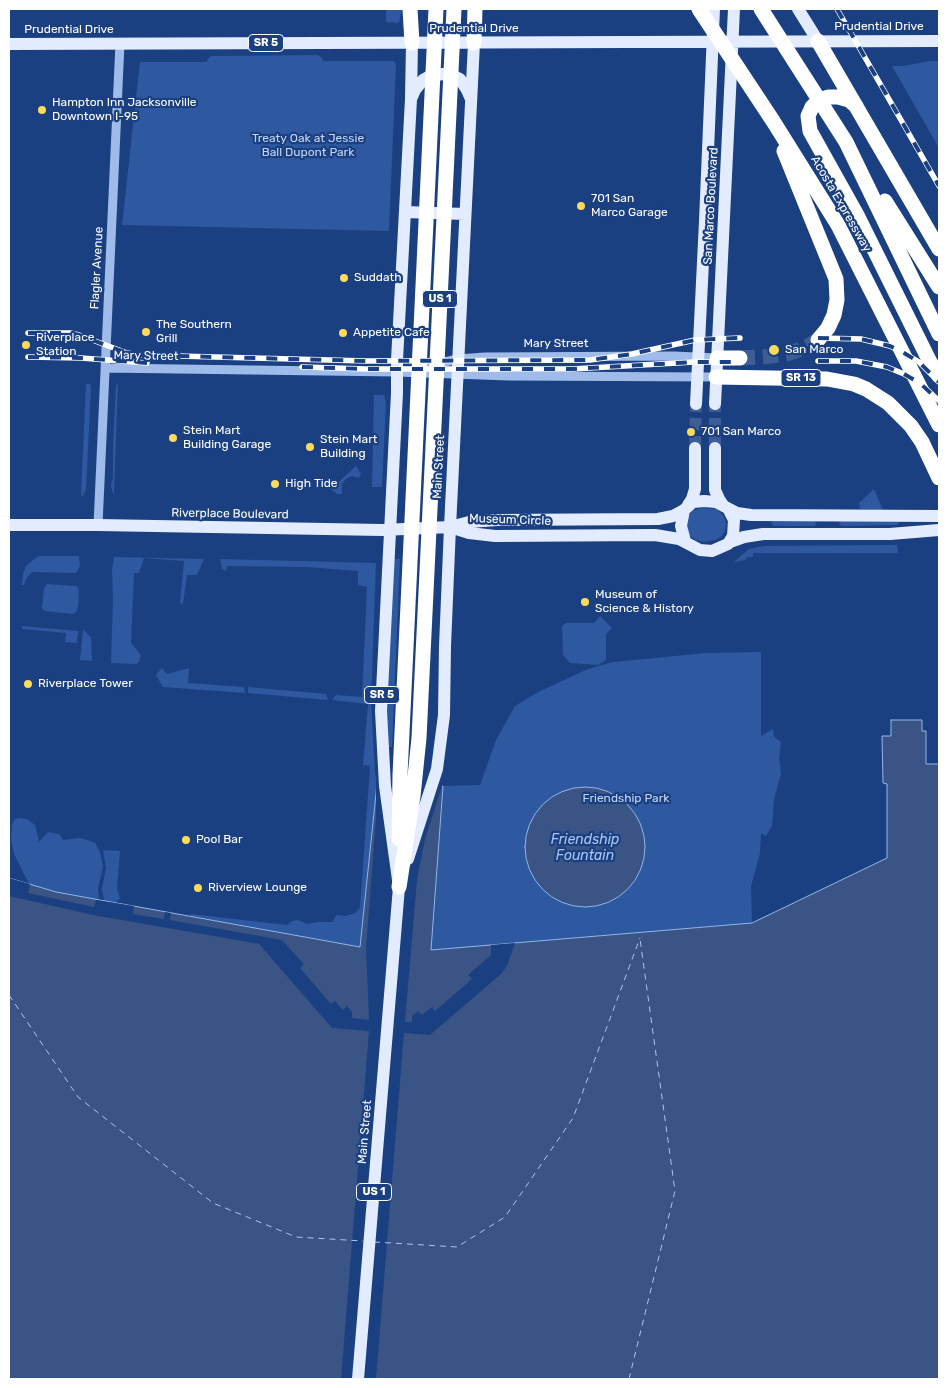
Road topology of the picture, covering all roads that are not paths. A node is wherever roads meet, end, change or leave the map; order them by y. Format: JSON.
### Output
{"nodes":[{"id":1,"x":410,"y":9,"type":"edge"},
{"id":2,"x":436,"y":9,"type":"edge"},
{"id":3,"x":454,"y":9,"type":"edge"},
{"id":4,"x":475,"y":9,"type":"edge"},
{"id":5,"x":699,"y":9,"type":"edge"},
{"id":6,"x":714,"y":9,"type":"edge"},
{"id":7,"x":734,"y":9,"type":"edge"},
{"id":8,"x":761,"y":9,"type":"edge"},
{"id":9,"x":798,"y":9,"type":"edge"},
{"id":10,"x":939,"y":40,"type":"edge"},
{"id":11,"x":712,"y":41,"type":"junction"},
{"id":12,"x":732,"y":41,"type":"junction"},
{"id":13,"x":818,"y":41,"type":"junction"},
{"id":14,"x":120,"y":43,"type":"junction"},
{"id":15,"x":412,"y":43,"type":"junction"},
{"id":16,"x":474,"y":43,"type":"junction"},
{"id":17,"x":9,"y":44,"type":"edge"},
{"id":18,"x":411,"y":98,"type":"junction"},
{"id":19,"x":471,"y":102,"type":"junction"},
{"id":20,"x":856,"y":106,"type":"junction"},
{"id":21,"x":773,"y":121,"type":"junction"},
{"id":22,"x":834,"y":122,"type":"junction"},
{"id":23,"x":405,"y":212,"type":"junction"},
{"id":24,"x":465,"y":214,"type":"junction"},
{"id":25,"x":939,"y":249,"type":"edge"},
{"id":26,"x":939,"y":287,"type":"edge"},
{"id":27,"x":939,"y":334,"type":"edge"},
{"id":28,"x":818,"y":340,"type":"tunnel mouth"},
{"id":29,"x":697,"y":357,"type":"junction"},
{"id":30,"x":717,"y":358,"type":"junction"},
{"id":31,"x":740,"y":358,"type":"tunnel mouth"},
{"id":32,"x":458,"y":359,"type":"junction"},
{"id":33,"x":104,"y":368,"type":"junction"},
{"id":34,"x":397,"y":372,"type":"junction"},
{"id":35,"x":458,"y":374,"type":"junction"},
{"id":36,"x":939,"y":376,"type":"edge"},
{"id":37,"x":696,"y":377,"type":"junction"},
{"id":38,"x":716,"y":378,"type":"junction"},
{"id":39,"x":696,"y":404,"type":"tunnel mouth"},
{"id":40,"x":715,"y":404,"type":"tunnel mouth"},
{"id":41,"x":939,"y":425,"type":"edge"},
{"id":42,"x":695,"y":448,"type":"tunnel mouth"},
{"id":43,"x":715,"y":448,"type":"tunnel mouth"},
{"id":44,"x":939,"y":478,"type":"edge"},
{"id":45,"x":726,"y":507,"type":"junction"},
{"id":46,"x":686,"y":508,"type":"junction"},
{"id":47,"x":828,"y":515,"type":"junction"},
{"id":48,"x":918,"y":516,"type":"junction"},
{"id":49,"x":939,"y":516,"type":"edge"},
{"id":50,"x":9,"y":525,"type":"edge"},
{"id":51,"x":98,"y":525,"type":"junction"},
{"id":52,"x":450,"y":527,"type":"junction"},
{"id":53,"x":390,"y":529,"type":"junction"},
{"id":54,"x":939,"y":530,"type":"edge"},
{"id":55,"x":921,"y":532,"type":"junction"},
{"id":56,"x":828,"y":534,"type":"junction"},
{"id":57,"x":685,"y":542,"type":"junction"},
{"id":58,"x":730,"y":542,"type":"junction"},
{"id":59,"x":408,"y":775,"type":"junction"},
{"id":60,"x":399,"y":887,"type":"junction"},
{"id":61,"x":358,"y":1379,"type":"edge"}],
"edges":[{"from":1,"to":15,"type":"highway"},
{"from":2,"to":59,"type":"highway","number":"US 1"},
{"from":3,"to":59,"type":"highway","number":"US 1"},
{"from":4,"to":16,"type":"highway"},
{"from":5,"to":21,"type":"highway","name":"Acosta Expressway"},
{"from":6,"to":11,"type":"main road","name":"San Marco Boulevard"},
{"from":7,"to":12,"type":"main road","name":"San Marco Boulevard"},
{"from":8,"to":22,"type":"highway"},
{"from":9,"to":13,"type":"main road"},
{"from":10,"to":13,"type":"main road","name":"Prudential Drive"},
{"from":11,"to":12,"type":"main road","name":"Prudential Drive"},
{"from":11,"to":16,"type":"main road","name":"Prudential Drive"},
{"from":11,"to":29,"type":"main road","name":"San Marco Boulevard"},
{"from":12,"to":13,"type":"main road","name":"Prudential Drive"},
{"from":12,"to":30,"type":"main road","name":"San Marco Boulevard"},
{"from":13,"to":20,"type":"highway"},
{"from":14,"to":15,"type":"main road","name":"Prudential Drive","number":"SR 5"},
{"from":14,"to":17,"type":"main road","name":"Prudential Drive","number":"SR 5"},
{"from":14,"to":33,"type":"street","name":"Flagler Avenue"},
{"from":15,"to":16,"type":"main road","name":"Prudential Drive","number":"SR 5"},
{"from":15,"to":18,"type":"main road","name":"Main Street","number":"SR 5"},
{"from":16,"to":19,"type":"main road","name":"Main Street"},
{"from":18,"to":19,"type":"main road"},
{"from":18,"to":23,"type":"main road","name":"Main Street","number":"SR 5"},
{"from":19,"to":24,"type":"main road","name":"Main Street"},
{"from":20,"to":25,"type":"highway"},
{"from":20,"to":36,"type":"highway"},
{"from":21,"to":28,"type":"highway"},
{"from":21,"to":41,"type":"highway","name":"Acosta Expressway"},
{"from":22,"to":26,"type":"highway"},
{"from":22,"to":27,"type":"highway"},
{"from":23,"to":24,"type":"main road"},
{"from":23,"to":34,"type":"main road","name":"Main Street","number":"SR 5"},
{"from":24,"to":32,"type":"main road","name":"Main Street"},
{"from":29,"to":30,"type":"street","name":"Mary Street"},
{"from":29,"to":32,"type":"street","name":"Mary Street"},
{"from":29,"to":37,"type":"main road","name":"San Marco Boulevard"},
{"from":30,"to":31,"type":"highway"},
{"from":30,"to":38,"type":"main road","name":"San Marco Boulevard"},
{"from":32,"to":34,"type":"street","name":"Mary Street"},
{"from":32,"to":35,"type":"main road","name":"Main Street"},
{"from":33,"to":34,"type":"street","name":"Mary Street"},
{"from":33,"to":51,"type":"street","name":"Flagler Avenue"},
{"from":34,"to":35,"type":"street","name":"Mary Street"},
{"from":34,"to":53,"type":"main road","name":"Main Street","number":"SR 5"},
{"from":35,"to":37,"type":"street","name":"Mary Street"},
{"from":35,"to":52,"type":"main road","name":"Main Street"},
{"from":37,"to":38,"type":"street","name":"Mary Street","number":"SR 13"},
{"from":37,"to":39,"type":"main road","name":"San Marco Boulevard"},
{"from":38,"to":40,"type":"main road","name":"San Marco Boulevard"},
{"from":38,"to":44,"type":"highway","number":"SR 13"},
{"from":42,"to":46,"type":"main road"},
{"from":43,"to":45,"type":"main road"},
{"from":45,"to":46,"type":"main road","name":"Museum Circle"},
{"from":45,"to":47,"type":"main road","name":"Museum Circle"},
{"from":45,"to":58,"type":"main road"},
{"from":46,"to":52,"type":"main road","name":"Museum Circle"},
{"from":46,"to":57,"type":"main road"},
{"from":47,"to":48,"type":"main road","name":"Museum Circle"},
{"from":47,"to":56,"type":"main road"},
{"from":48,"to":49,"type":"main road","name":"Museum Circle"},
{"from":48,"to":55,"type":"main road"},
{"from":50,"to":51,"type":"main road","name":"Riverplace Boulevard"},
{"from":51,"to":53,"type":"main road","name":"Riverplace Boulevard"},
{"from":52,"to":53,"type":"main road","name":"Riverplace Boulevard"},
{"from":52,"to":57,"type":"main road","name":"Museum Circle"},
{"from":52,"to":60,"type":"main road","name":"Main Street"},
{"from":53,"to":60,"type":"main road","name":"Main Street","number":"SR 5"},
{"from":54,"to":55,"type":"main road","name":"Museum Circle"},
{"from":55,"to":56,"type":"main road","name":"Museum Circle"},
{"from":56,"to":58,"type":"main road","name":"Museum Circle"},
{"from":57,"to":58,"type":"main road","name":"Museum Circle"},
{"from":59,"to":60,"type":"highway","number":"US 1"},
{"from":60,"to":61,"type":"main road","name":"Main Street","number":"US 1"}]}
